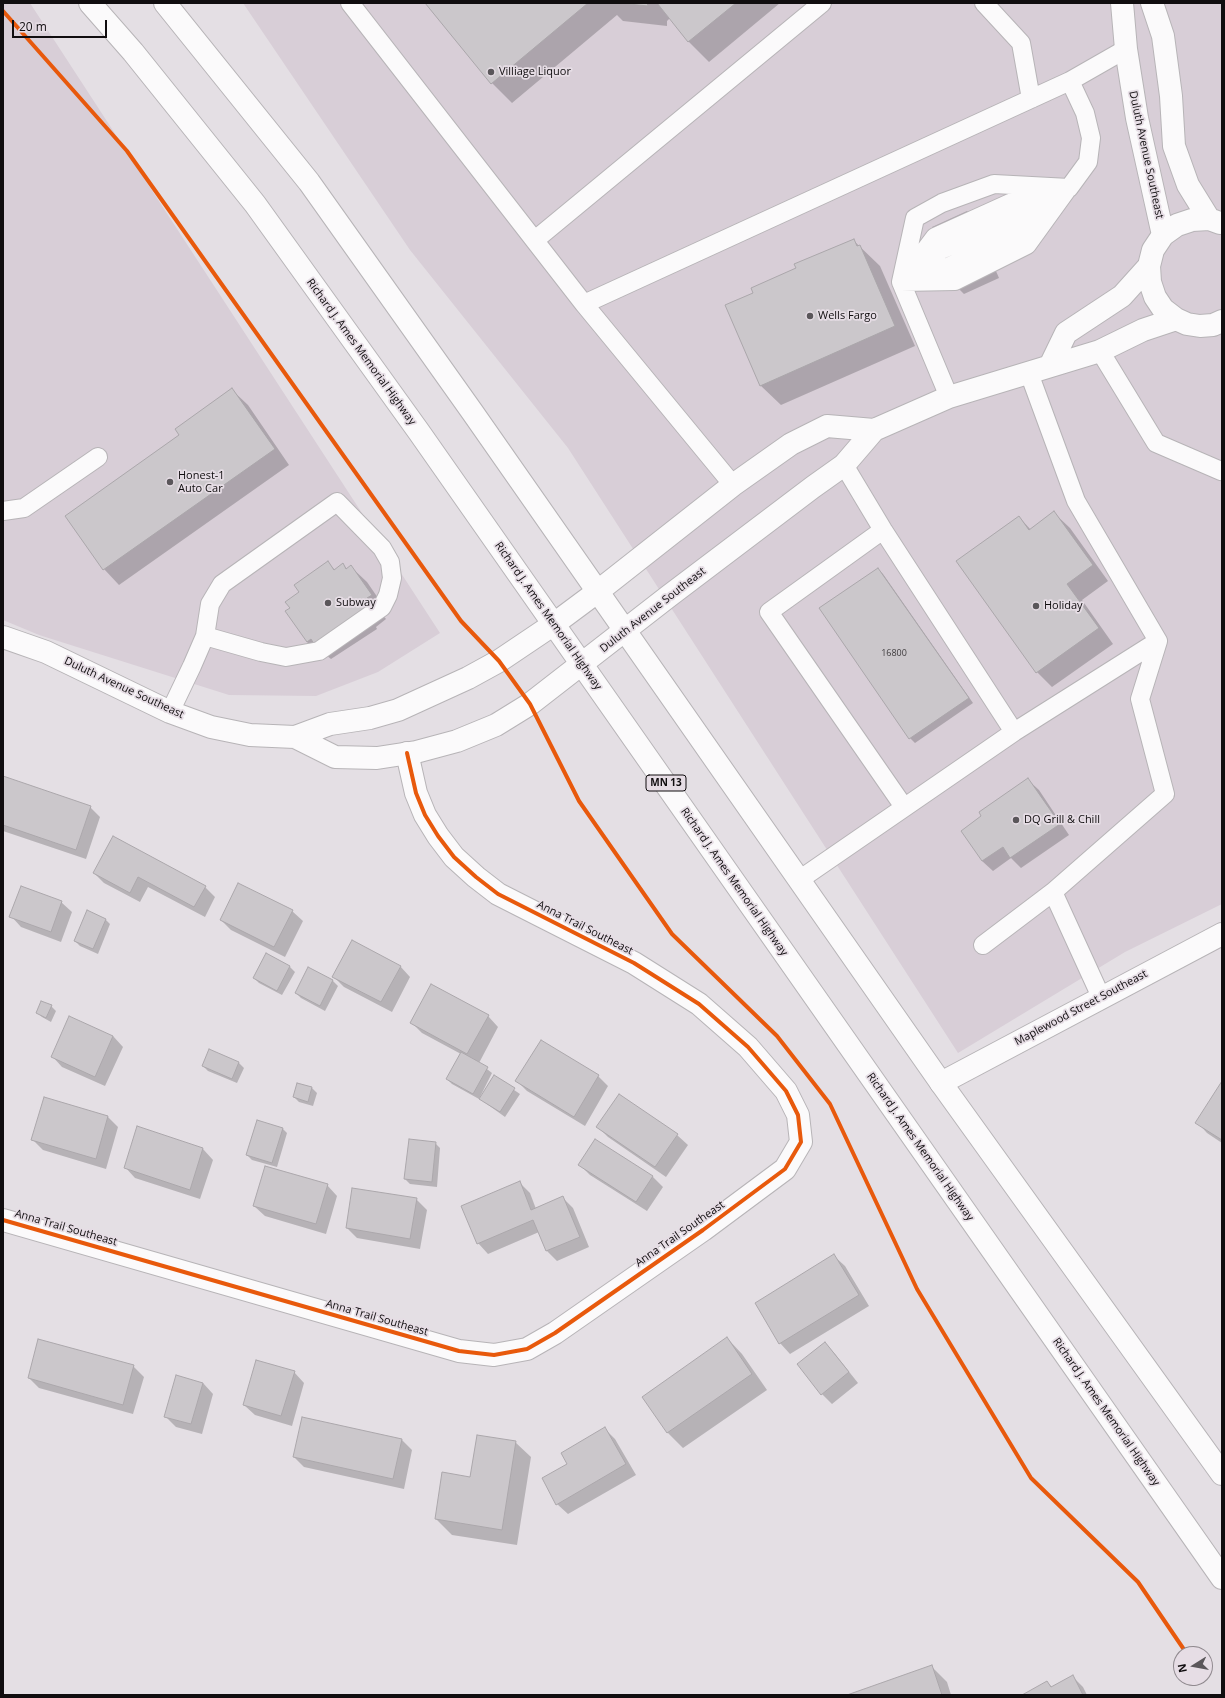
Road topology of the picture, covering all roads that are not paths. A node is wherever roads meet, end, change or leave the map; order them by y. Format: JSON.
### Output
{"nodes":[{"id":1,"x":90,"y":3,"type":"edge"},
{"id":2,"x":165,"y":3,"type":"edge"},
{"id":3,"x":350,"y":3,"type":"edge"},
{"id":4,"x":822,"y":3,"type":"edge"},
{"id":5,"x":984,"y":3,"type":"edge"},
{"id":6,"x":1122,"y":3,"type":"edge"},
{"id":7,"x":1152,"y":3,"type":"edge"},
{"id":8,"x":1126,"y":50,"type":"junction"},
{"id":9,"x":1070,"y":81,"type":"junction"},
{"id":10,"x":1031,"y":99,"type":"junction"},
{"id":11,"x":1069,"y":188,"type":"junction"},
{"id":12,"x":1216,"y":221,"type":"edge"},
{"id":13,"x":1163,"y":236,"type":"junction"},
{"id":14,"x":535,"y":240,"type":"junction"},
{"id":15,"x":1149,"y":266,"type":"junction"},
{"id":16,"x":901,"y":282,"type":"junction"},
{"id":17,"x":584,"y":304,"type":"junction"},
{"id":18,"x":1176,"y":319,"type":"junction"},
{"id":19,"x":1219,"y":325,"type":"edge"},
{"id":20,"x":1100,"y":351,"type":"junction"},
{"id":21,"x":1050,"y":366,"type":"junction"},
{"id":22,"x":1029,"y":373,"type":"junction"},
{"id":23,"x":949,"y":398,"type":"junction"},
{"id":24,"x":874,"y":430,"type":"junction"},
{"id":25,"x":98,"y":458,"type":"dead end"},
{"id":26,"x":844,"y":465,"type":"junction"},
{"id":27,"x":1222,"y":470,"type":"edge"},
{"id":28,"x":733,"y":485,"type":"junction"},
{"id":29,"x":3,"y":511,"type":"edge"},
{"id":30,"x":883,"y":530,"type":"junction"},
{"id":31,"x":597,"y":592,"type":"junction"},
{"id":32,"x":554,"y":624,"type":"junction"},
{"id":33,"x":625,"y":632,"type":"junction"},
{"id":34,"x":205,"y":636,"type":"junction"},
{"id":35,"x":3,"y":637,"type":"edge"},
{"id":36,"x":1158,"y":641,"type":"junction"},
{"id":37,"x":582,"y":665,"type":"junction"},
{"id":38,"x":170,"y":712,"type":"junction"},
{"id":39,"x":1014,"y":732,"type":"junction"},
{"id":40,"x":295,"y":737,"type":"junction"},
{"id":41,"x":407,"y":753,"type":"junction"},
{"id":42,"x":904,"y":807,"type":"junction"},
{"id":43,"x":799,"y":880,"type":"junction"},
{"id":44,"x":1053,"y":892,"type":"junction"},
{"id":45,"x":1222,"y":934,"type":"edge"},
{"id":46,"x":983,"y":945,"type":"dead end"},
{"id":47,"x":1101,"y":997,"type":"junction"},
{"id":48,"x":941,"y":1083,"type":"junction"},
{"id":49,"x":3,"y":1220,"type":"edge"},
{"id":50,"x":1222,"y":1474,"type":"edge"},
{"id":51,"x":1222,"y":1578,"type":"edge"}],
"edges":[{"from":1,"to":32,"type":"street","name":"Richard J. Ames Memorial Highway","number":"MN 13"},
{"from":2,"to":31,"type":"street"},
{"from":3,"to":14,"type":"lane"},
{"from":4,"to":14,"type":"lane"},
{"from":5,"to":10,"type":"lane"},
{"from":6,"to":8,"type":"street","name":"Duluth Avenue Southeast"},
{"from":7,"to":12,"type":"street"},
{"from":8,"to":9,"type":"lane"},
{"from":8,"to":13,"type":"street","name":"Duluth Avenue Southeast"},
{"from":9,"to":10,"type":"lane"},
{"from":9,"to":11,"type":"lane"},
{"from":10,"to":17,"type":"lane"},
{"from":11,"to":16,"type":"lane"},
{"from":11,"to":16,"type":"lane"},
{"from":11,"to":16,"type":"lane"},
{"from":12,"to":13,"type":"street"},
{"from":13,"to":15,"type":"street"},
{"from":14,"to":17,"type":"lane"},
{"from":15,"to":18,"type":"street"},
{"from":15,"to":21,"type":"street"},
{"from":16,"to":23,"type":"lane"},
{"from":17,"to":28,"type":"lane"},
{"from":18,"to":19,"type":"street"},
{"from":18,"to":20,"type":"street","name":"Duluth Avenue Southeast"},
{"from":20,"to":21,"type":"street","name":"Duluth Avenue Southeast"},
{"from":20,"to":27,"type":"lane"},
{"from":21,"to":22,"type":"street","name":"Duluth Avenue Southeast"},
{"from":22,"to":23,"type":"street","name":"Duluth Avenue Southeast"},
{"from":22,"to":36,"type":"lane"},
{"from":23,"to":24,"type":"street","name":"Duluth Avenue Southeast"},
{"from":24,"to":26,"type":"street","name":"Duluth Avenue Southeast"},
{"from":24,"to":28,"type":"street","name":"Duluth Avenue Southeast"},
{"from":25,"to":29,"type":"lane"},
{"from":26,"to":30,"type":"lane"},
{"from":26,"to":33,"type":"street","name":"Duluth Avenue Southeast"},
{"from":28,"to":31,"type":"street","name":"Duluth Avenue Southeast"},
{"from":30,"to":39,"type":"lane"},
{"from":30,"to":42,"type":"lane"},
{"from":31,"to":32,"type":"street","name":"Duluth Avenue Southeast"},
{"from":31,"to":33,"type":"street"},
{"from":32,"to":37,"type":"street","name":"Richard J. Ames Memorial Highway","number":"MN 13"},
{"from":32,"to":40,"type":"street","name":"Duluth Avenue Southeast"},
{"from":33,"to":37,"type":"street","name":"Duluth Avenue Southeast"},
{"from":33,"to":43,"type":"street"},
{"from":34,"to":34,"type":"lane"},
{"from":34,"to":38,"type":"lane"},
{"from":35,"to":38,"type":"street","name":"Duluth Avenue Southeast"},
{"from":36,"to":39,"type":"lane"},
{"from":36,"to":44,"type":"lane"},
{"from":37,"to":41,"type":"street","name":"Duluth Avenue Southeast"},
{"from":37,"to":51,"type":"street","name":"Richard J. Ames Memorial Highway","number":"MN 13"},
{"from":38,"to":40,"type":"street","name":"Duluth Avenue Southeast"},
{"from":39,"to":42,"type":"lane"},
{"from":40,"to":41,"type":"street","name":"Duluth Avenue Southeast"},
{"from":41,"to":49,"type":"street","name":"Anna Trail Southeast"},
{"from":42,"to":43,"type":"lane"},
{"from":43,"to":48,"type":"street"},
{"from":44,"to":46,"type":"lane"},
{"from":44,"to":47,"type":"lane"},
{"from":45,"to":47,"type":"street","name":"Maplewood Street Southeast"},
{"from":47,"to":48,"type":"street","name":"Maplewood Street Southeast"},
{"from":48,"to":50,"type":"street"}]}
